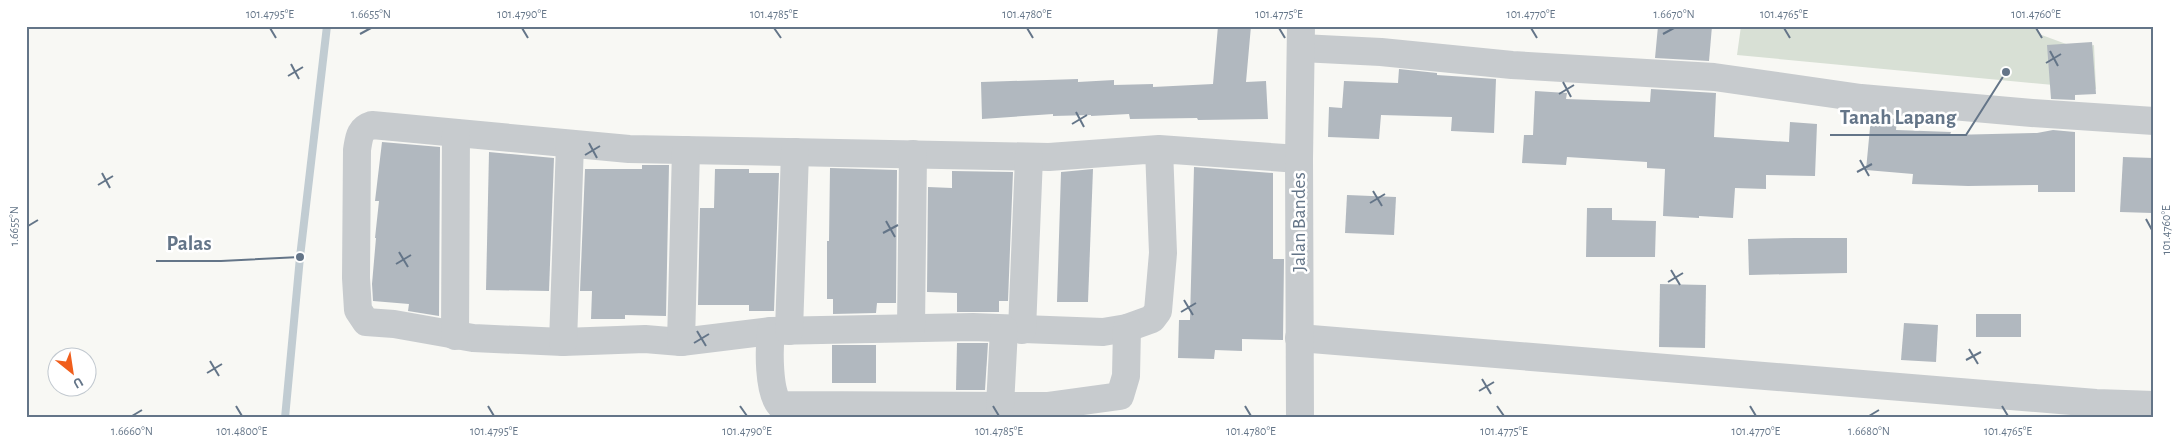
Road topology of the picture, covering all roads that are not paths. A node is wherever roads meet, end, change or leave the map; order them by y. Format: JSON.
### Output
{"nodes":[{"id":1,"x":1301,"y":37,"type":"edge"},
{"id":2,"x":2154,"y":121,"type":"edge"},
{"id":3,"x":456,"y":133,"type":"junction"},
{"id":4,"x":570,"y":144,"type":"junction"},
{"id":5,"x":1159,"y":149,"type":"junction"},
{"id":6,"x":686,"y":150,"type":"junction"},
{"id":7,"x":795,"y":152,"type":"junction"},
{"id":8,"x":913,"y":154,"type":"junction"},
{"id":9,"x":1029,"y":157,"type":"junction"},
{"id":10,"x":1299,"y":159,"type":"junction"},
{"id":11,"x":911,"y":328,"type":"junction"},
{"id":12,"x":1127,"y":328,"type":"junction"},
{"id":13,"x":1013,"y":329,"type":"junction"},
{"id":14,"x":780,"y":331,"type":"junction"},
{"id":15,"x":455,"y":336,"type":"junction"},
{"id":16,"x":1299,"y":338,"type":"junction"},
{"id":17,"x":564,"y":342,"type":"junction"},
{"id":18,"x":681,"y":342,"type":"junction"},
{"id":19,"x":2154,"y":405,"type":"edge"},
{"id":20,"x":1000,"y":406,"type":"junction"},
{"id":21,"x":1300,"y":418,"type":"edge"}],
"edges":[{"from":1,"to":2,"type":"street"},
{"from":1,"to":10,"type":"street","name":"Jalan Bandes"},
{"from":3,"to":4,"type":"street"},
{"from":3,"to":15,"type":"street"},
{"from":3,"to":15,"type":"street"},
{"from":4,"to":6,"type":"street"},
{"from":4,"to":17,"type":"street"},
{"from":5,"to":9,"type":"street"},
{"from":5,"to":10,"type":"street"},
{"from":5,"to":12,"type":"street"},
{"from":6,"to":7,"type":"street"},
{"from":6,"to":18,"type":"street"},
{"from":7,"to":8,"type":"street"},
{"from":7,"to":14,"type":"street"},
{"from":8,"to":9,"type":"street"},
{"from":8,"to":11,"type":"street"},
{"from":9,"to":13,"type":"street"},
{"from":10,"to":16,"type":"street","name":"Jalan Bandes"},
{"from":11,"to":13,"type":"street"},
{"from":11,"to":14,"type":"street"},
{"from":12,"to":13,"type":"street"},
{"from":12,"to":20,"type":"street"},
{"from":13,"to":20,"type":"street"},
{"from":14,"to":18,"type":"street"},
{"from":14,"to":20,"type":"street"},
{"from":15,"to":17,"type":"street"},
{"from":16,"to":19,"type":"street"},
{"from":16,"to":21,"type":"street","name":"Jalan Bandes"},
{"from":17,"to":18,"type":"street"}]}
